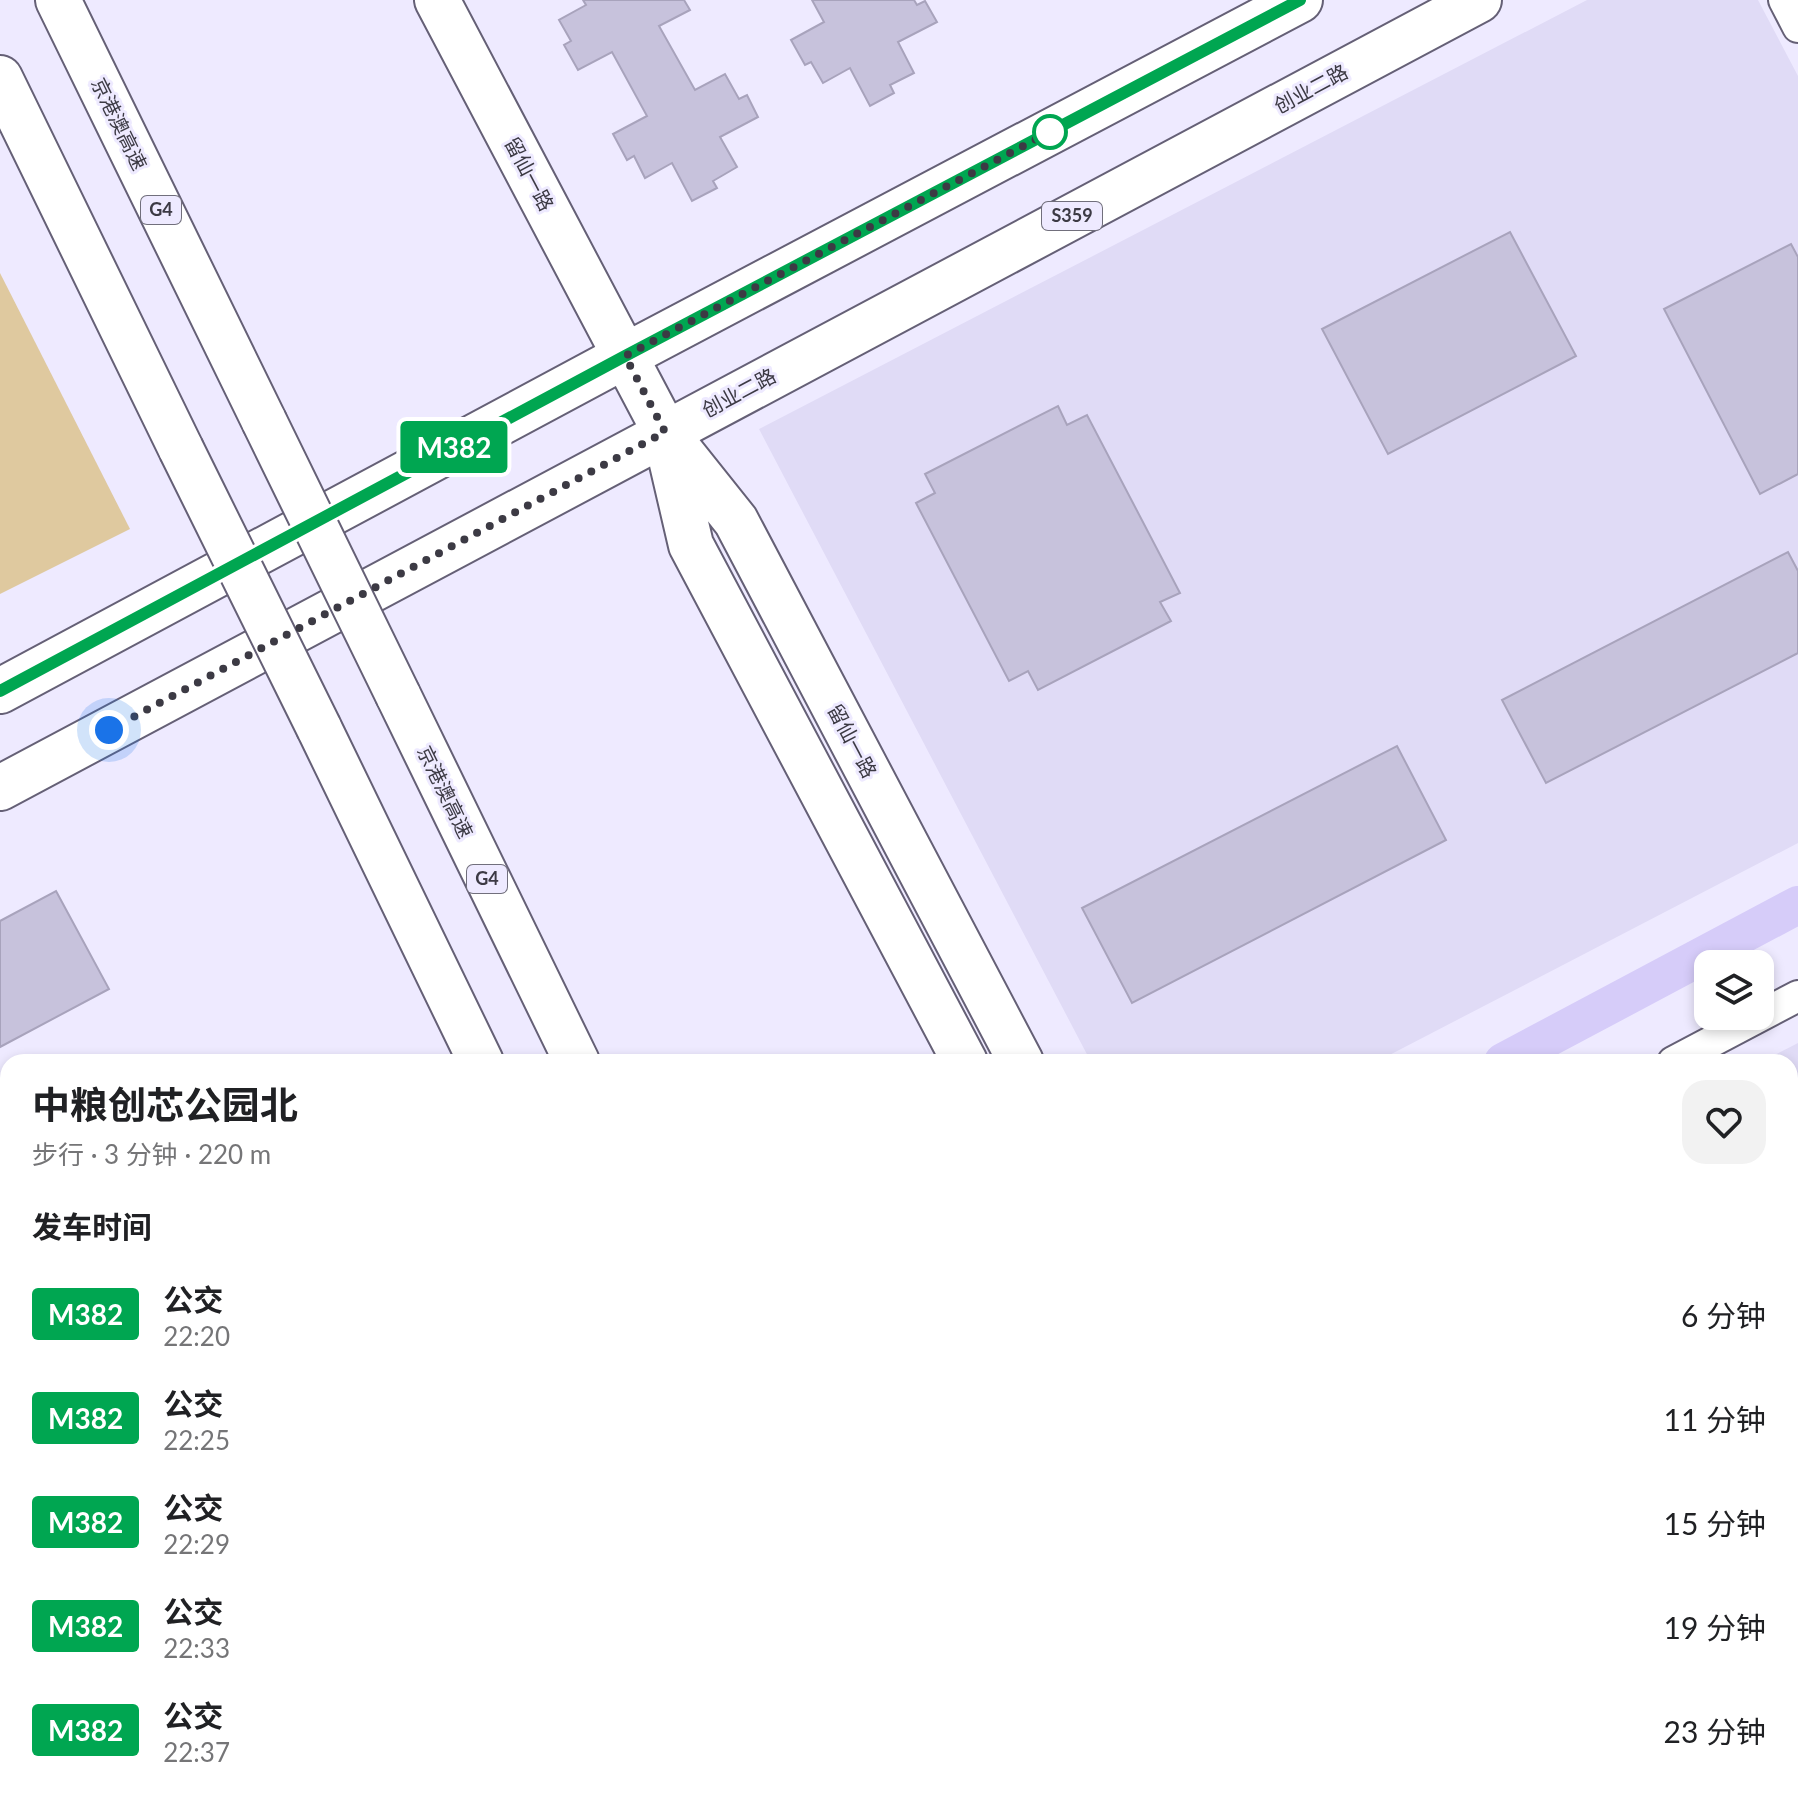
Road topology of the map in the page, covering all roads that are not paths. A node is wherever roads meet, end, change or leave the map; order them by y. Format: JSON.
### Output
{"nodes":[{"id":1,"x":58,"y":0,"type":"edge"},
{"id":2,"x":437,"y":0,"type":"edge"},
{"id":3,"x":1300,"y":0,"type":"edge"},
{"id":4,"x":1479,"y":0,"type":"edge"},
{"id":5,"x":1784,"y":0,"type":"edge"},
{"id":6,"x":1798,"y":27,"type":"edge"},
{"id":7,"x":0,"y":78,"type":"edge"},
{"id":8,"x":625,"y":356,"type":"junction"},
{"id":9,"x":665,"y":432,"type":"junction"},
{"id":10,"x":0,"y":691,"type":"edge"},
{"id":11,"x":0,"y":788,"type":"edge"},
{"id":12,"x":1798,"y":996,"type":"edge"},
{"id":13,"x":477,"y":1054,"type":"edge"},
{"id":14,"x":573,"y":1054,"type":"edge"},
{"id":15,"x":961,"y":1054,"type":"edge"},
{"id":16,"x":1017,"y":1054,"type":"edge"},
{"id":17,"x":1688,"y":1054,"type":"edge"}],
"edges":[{"from":1,"to":14,"type":"main road","name":"京港澳高速","number":"G4","bridge":true},
{"from":2,"to":8,"type":"main road","name":"留仙一路"},
{"from":3,"to":8,"type":"main road"},
{"from":4,"to":9,"type":"main road","name":"创业二路","number":"S359"},
{"from":5,"to":6,"type":"street"},
{"from":7,"to":13,"type":"main road","bridge":true},
{"from":8,"to":9,"type":"main road","name":"留仙一路"},
{"from":8,"to":10,"type":"main road"},
{"from":9,"to":11,"type":"main road","name":"创业二路","number":"S359"},
{"from":9,"to":15,"type":"main road","name":"留仙一路"},
{"from":9,"to":16,"type":"main road","name":"留仙一路"},
{"from":12,"to":17,"type":"street"}]}
